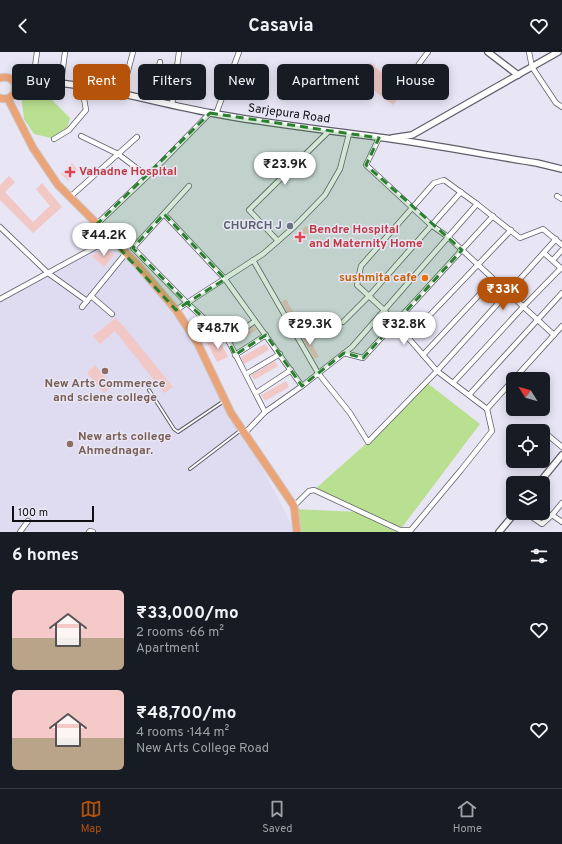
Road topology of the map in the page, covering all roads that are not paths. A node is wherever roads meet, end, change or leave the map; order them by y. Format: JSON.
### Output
{"nodes":[{"id":1,"x":37,"y":52,"type":"edge"},
{"id":2,"x":65,"y":52,"type":"edge"},
{"id":3,"x":132,"y":52,"type":"edge"},
{"id":4,"x":179,"y":52,"type":"edge"},
{"id":5,"x":239,"y":52,"type":"edge"},
{"id":6,"x":428,"y":52,"type":"edge"},
{"id":7,"x":488,"y":52,"type":"edge"},
{"id":8,"x":529,"y":52,"type":"edge"},
{"id":9,"x":560,"y":52,"type":"edge"},
{"id":10,"x":35,"y":64,"type":"edge"},
{"id":11,"x":63,"y":64,"type":"edge"},
{"id":12,"x":129,"y":64,"type":"edge"},
{"id":13,"x":419,"y":64,"type":"edge"},
{"id":14,"x":532,"y":67,"type":"junction"},
{"id":15,"x":518,"y":75,"type":"junction"},
{"id":16,"x":0,"y":78,"type":"edge"},
{"id":17,"x":12,"y":80,"type":"edge"},
{"id":18,"x":12,"y":97,"type":"edge"},
{"id":19,"x":0,"y":98,"type":"edge"},
{"id":20,"x":8,"y":99,"type":"junction"},
{"id":21,"x":84,"y":100,"type":"edge"},
{"id":22,"x":152,"y":100,"type":"edge"},
{"id":23,"x":172,"y":104,"type":"junction"},
{"id":24,"x":562,"y":107,"type":"edge"},
{"id":25,"x":213,"y":114,"type":"junction"},
{"id":26,"x":329,"y":131,"type":"junction"},
{"id":27,"x":348,"y":134,"type":"junction"},
{"id":28,"x":82,"y":136,"type":"dead end"},
{"id":29,"x":137,"y":137,"type":"dead end"},
{"id":30,"x":54,"y":138,"type":"dead end"},
{"id":31,"x":379,"y":138,"type":"junction"},
{"id":32,"x":386,"y":138,"type":"junction"},
{"id":33,"x":118,"y":154,"type":"junction"},
{"id":34,"x":562,"y":169,"type":"edge"},
{"id":35,"x":147,"y":176,"type":"junction"},
{"id":36,"x":189,"y":186,"type":"dead end"},
{"id":37,"x":461,"y":192,"type":"junction"},
{"id":38,"x":557,"y":196,"type":"dead end"},
{"id":39,"x":70,"y":197,"type":"junction"},
{"id":40,"x":562,"y":199,"type":"edge"},
{"id":41,"x":477,"y":204,"type":"junction"},
{"id":42,"x":412,"y":208,"type":"junction"},
{"id":43,"x":164,"y":214,"type":"junction"},
{"id":44,"x":493,"y":216,"type":"junction"},
{"id":45,"x":97,"y":224,"type":"junction"},
{"id":46,"x":431,"y":225,"type":"junction"},
{"id":47,"x":0,"y":227,"type":"edge"},
{"id":48,"x":511,"y":230,"type":"junction"},
{"id":49,"x":448,"y":237,"type":"junction"},
{"id":50,"x":112,"y":238,"type":"junction"},
{"id":51,"x":556,"y":239,"type":"junction"},
{"id":52,"x":278,"y":241,"type":"junction"},
{"id":53,"x":562,"y":245,"type":"edge"},
{"id":54,"x":462,"y":250,"type":"junction"},
{"id":55,"x":562,"y":250,"type":"edge"},
{"id":56,"x":126,"y":253,"type":"junction"},
{"id":57,"x":544,"y":253,"type":"junction"},
{"id":58,"x":254,"y":260,"type":"junction"},
{"id":59,"x":553,"y":260,"type":"junction"},
{"id":60,"x":478,"y":265,"type":"junction"},
{"id":61,"x":562,"y":268,"type":"edge"},
{"id":62,"x":48,"y":273,"type":"junction"},
{"id":63,"x":225,"y":279,"type":"junction"},
{"id":64,"x":493,"y":280,"type":"junction"},
{"id":65,"x":508,"y":293,"type":"junction"},
{"id":66,"x":562,"y":293,"type":"edge"},
{"id":67,"x":91,"y":296,"type":"junction"},
{"id":68,"x":369,"y":296,"type":"junction"},
{"id":69,"x":0,"y":299,"type":"edge"},
{"id":70,"x":86,"y":301,"type":"junction"},
{"id":71,"x":187,"y":303,"type":"junction"},
{"id":72,"x":523,"y":306,"type":"junction"},
{"id":73,"x":82,"y":307,"type":"dead end"},
{"id":74,"x":176,"y":310,"type":"junction"},
{"id":75,"x":384,"y":310,"type":"junction"},
{"id":76,"x":112,"y":314,"type":"dead end"},
{"id":77,"x":537,"y":320,"type":"junction"},
{"id":78,"x":255,"y":321,"type":"junction"},
{"id":79,"x":343,"y":322,"type":"dead end"},
{"id":80,"x":395,"y":323,"type":"junction"},
{"id":81,"x":562,"y":326,"type":"edge"},
{"id":82,"x":266,"y":335,"type":"junction"},
{"id":83,"x":554,"y":335,"type":"junction"},
{"id":84,"x":408,"y":338,"type":"junction"},
{"id":85,"x":228,"y":340,"type":"junction"},
{"id":86,"x":344,"y":353,"type":"junction"},
{"id":87,"x":280,"y":354,"type":"junction"},
{"id":88,"x":236,"y":355,"type":"junction"},
{"id":89,"x":423,"y":355,"type":"junction"},
{"id":90,"x":291,"y":370,"type":"junction"},
{"id":91,"x":437,"y":371,"type":"junction"},
{"id":92,"x":521,"y":372,"type":"edge"},
{"id":93,"x":318,"y":373,"type":"junction"},
{"id":94,"x":246,"y":374,"type":"junction"},
{"id":95,"x":453,"y":383,"type":"junction"},
{"id":96,"x":302,"y":386,"type":"junction"},
{"id":97,"x":506,"y":389,"type":"edge"},
{"id":98,"x":149,"y":390,"type":"dead end"},
{"id":99,"x":256,"y":393,"type":"junction"},
{"id":100,"x":469,"y":396,"type":"junction"},
{"id":101,"x":225,"y":401,"type":"junction"},
{"id":102,"x":487,"y":409,"type":"junction"},
{"id":103,"x":265,"y":412,"type":"junction"},
{"id":104,"x":243,"y":432,"type":"junction"},
{"id":105,"x":550,"y":437,"type":"edge"},
{"id":106,"x":562,"y":447,"type":"edge"},
{"id":107,"x":562,"y":455,"type":"edge"},
{"id":108,"x":190,"y":469,"type":"dead end"},
{"id":109,"x":545,"y":476,"type":"edge"},
{"id":110,"x":562,"y":503,"type":"edge"},
{"id":111,"x":294,"y":506,"type":"junction"},
{"id":112,"x":552,"y":516,"type":"joint"},
{"id":113,"x":509,"y":520,"type":"edge"},
{"id":114,"x":536,"y":520,"type":"edge"},
{"id":115,"x":547,"y":520,"type":"edge"},
{"id":116,"x":28,"y":521,"type":"dead end"},
{"id":117,"x":562,"y":522,"type":"edge"},
{"id":118,"x":20,"y":532,"type":"edge"},
{"id":119,"x":89,"y":532,"type":"edge"},
{"id":120,"x":93,"y":532,"type":"edge"},
{"id":121,"x":297,"y":532,"type":"edge"},
{"id":122,"x":499,"y":532,"type":"edge"}],
"edges":[{"from":1,"to":10,"type":"street"},
{"from":2,"to":11,"type":"street"},
{"from":3,"to":12,"type":"street"},
{"from":4,"to":23,"type":"street"},
{"from":5,"to":25,"type":"street"},
{"from":6,"to":13,"type":"street"},
{"from":7,"to":15,"type":"street"},
{"from":8,"to":14,"type":"street"},
{"from":9,"to":14,"type":"street"},
{"from":14,"to":15,"type":"street"},
{"from":14,"to":24,"type":"street"},
{"from":15,"to":32,"type":"street"},
{"from":16,"to":17,"type":"main road"},
{"from":18,"to":20,"type":"main road"},
{"from":19,"to":20,"type":"main road"},
{"from":20,"to":39,"type":"main road"},
{"from":21,"to":30,"type":"street"},
{"from":22,"to":23,"type":"street","name":"Sarjepura Road"},
{"from":23,"to":25,"type":"street","name":"Sarjepura Road"},
{"from":25,"to":26,"type":"street","name":"Sarjepura Road"},
{"from":25,"to":35,"type":"street"},
{"from":26,"to":27,"type":"street","name":"Sarjepura Road"},
{"from":26,"to":52,"type":"street"},
{"from":27,"to":31,"type":"street","name":"Sarjepura Road"},
{"from":27,"to":52,"type":"street"},
{"from":28,"to":33,"type":"street"},
{"from":29,"to":33,"type":"street"},
{"from":31,"to":32,"type":"street","name":"Sarjepura Road"},
{"from":31,"to":42,"type":"street"},
{"from":32,"to":34,"type":"street","name":"Sarjepura Road"},
{"from":33,"to":35,"type":"street"},
{"from":33,"to":39,"type":"street"},
{"from":35,"to":45,"type":"street"},
{"from":36,"to":43,"type":"street"},
{"from":37,"to":41,"type":"street"},
{"from":37,"to":42,"type":"street"},
{"from":37,"to":46,"type":"street"},
{"from":38,"to":40,"type":"street"},
{"from":39,"to":45,"type":"main road"},
{"from":41,"to":44,"type":"street"},
{"from":41,"to":49,"type":"street"},
{"from":42,"to":46,"type":"street"},
{"from":42,"to":68,"type":"street"},
{"from":43,"to":63,"type":"street"},
{"from":43,"to":71,"type":"street"},
{"from":44,"to":48,"type":"street"},
{"from":44,"to":54,"type":"street"},
{"from":45,"to":50,"type":"main road"},
{"from":46,"to":49,"type":"street"},
{"from":46,"to":68,"type":"street"},
{"from":47,"to":62,"type":"street"},
{"from":48,"to":51,"type":"street"},
{"from":48,"to":60,"type":"street"},
{"from":49,"to":54,"type":"street"},
{"from":49,"to":75,"type":"street"},
{"from":50,"to":56,"type":"main road"},
{"from":50,"to":62,"type":"street"},
{"from":51,"to":53,"type":"street"},
{"from":51,"to":57,"type":"street"},
{"from":52,"to":58,"type":"street"},
{"from":54,"to":60,"type":"street"},
{"from":54,"to":80,"type":"street"},
{"from":55,"to":59,"type":"street"},
{"from":56,"to":67,"type":"street"},
{"from":56,"to":74,"type":"main road"},
{"from":57,"to":59,"type":"street"},
{"from":57,"to":65,"type":"street"},
{"from":58,"to":63,"type":"street"},
{"from":58,"to":93,"type":"street"},
{"from":59,"to":61,"type":"street"},
{"from":60,"to":64,"type":"street"},
{"from":60,"to":84,"type":"street"},
{"from":61,"to":72,"type":"street"},
{"from":62,"to":69,"type":"street"},
{"from":62,"to":70,"type":"street"},
{"from":63,"to":71,"type":"street"},
{"from":63,"to":78,"type":"street"},
{"from":64,"to":65,"type":"street"},
{"from":64,"to":89,"type":"street"},
{"from":65,"to":72,"type":"street"},
{"from":65,"to":91,"type":"street"},
{"from":66,"to":77,"type":"street"},
{"from":67,"to":70,"type":"street"},
{"from":67,"to":76,"type":"street"},
{"from":68,"to":75,"type":"street"},
{"from":68,"to":79,"type":"street"},
{"from":70,"to":73,"type":"street"},
{"from":71,"to":74,"type":"street"},
{"from":71,"to":85,"type":"street"},
{"from":72,"to":77,"type":"street"},
{"from":72,"to":95,"type":"street"},
{"from":74,"to":101,"type":"main road"},
{"from":75,"to":80,"type":"street"},
{"from":75,"to":86,"type":"street"},
{"from":77,"to":83,"type":"street"},
{"from":77,"to":100,"type":"street"},
{"from":78,"to":82,"type":"street"},
{"from":78,"to":85,"type":"street"},
{"from":80,"to":84,"type":"street"},
{"from":80,"to":86,"type":"street"},
{"from":81,"to":83,"type":"street"},
{"from":82,"to":87,"type":"street"},
{"from":82,"to":88,"type":"street"},
{"from":83,"to":92,"type":"street"},
{"from":84,"to":89,"type":"street"},
{"from":85,"to":88,"type":"street"},
{"from":86,"to":93,"type":"street"},
{"from":87,"to":90,"type":"street"},
{"from":87,"to":94,"type":"street"},
{"from":88,"to":94,"type":"street"},
{"from":89,"to":91,"type":"street"},
{"from":90,"to":96,"type":"street"},
{"from":90,"to":99,"type":"street"},
{"from":91,"to":93,"type":"street"},
{"from":91,"to":95,"type":"street"},
{"from":93,"to":96,"type":"street"},
{"from":94,"to":99,"type":"street"},
{"from":95,"to":100,"type":"street"},
{"from":96,"to":103,"type":"street"},
{"from":97,"to":102,"type":"street"},
{"from":98,"to":101,"type":"lane"},
{"from":99,"to":103,"type":"street"},
{"from":100,"to":102,"type":"street"},
{"from":101,"to":104,"type":"main road"},
{"from":102,"to":111,"type":"street"},
{"from":103,"to":104,"type":"street"},
{"from":104,"to":108,"type":"lane"},
{"from":104,"to":111,"type":"main road"},
{"from":105,"to":106,"type":"street"},
{"from":107,"to":109,"type":"street"},
{"from":110,"to":112,"type":"street"},
{"from":111,"to":121,"type":"main road"},
{"from":112,"to":117,"type":"street"},
{"from":113,"to":122,"type":"street"},
{"from":114,"to":115,"type":"street"},
{"from":116,"to":118,"type":"street"},
{"from":119,"to":120,"type":"street"}]}
